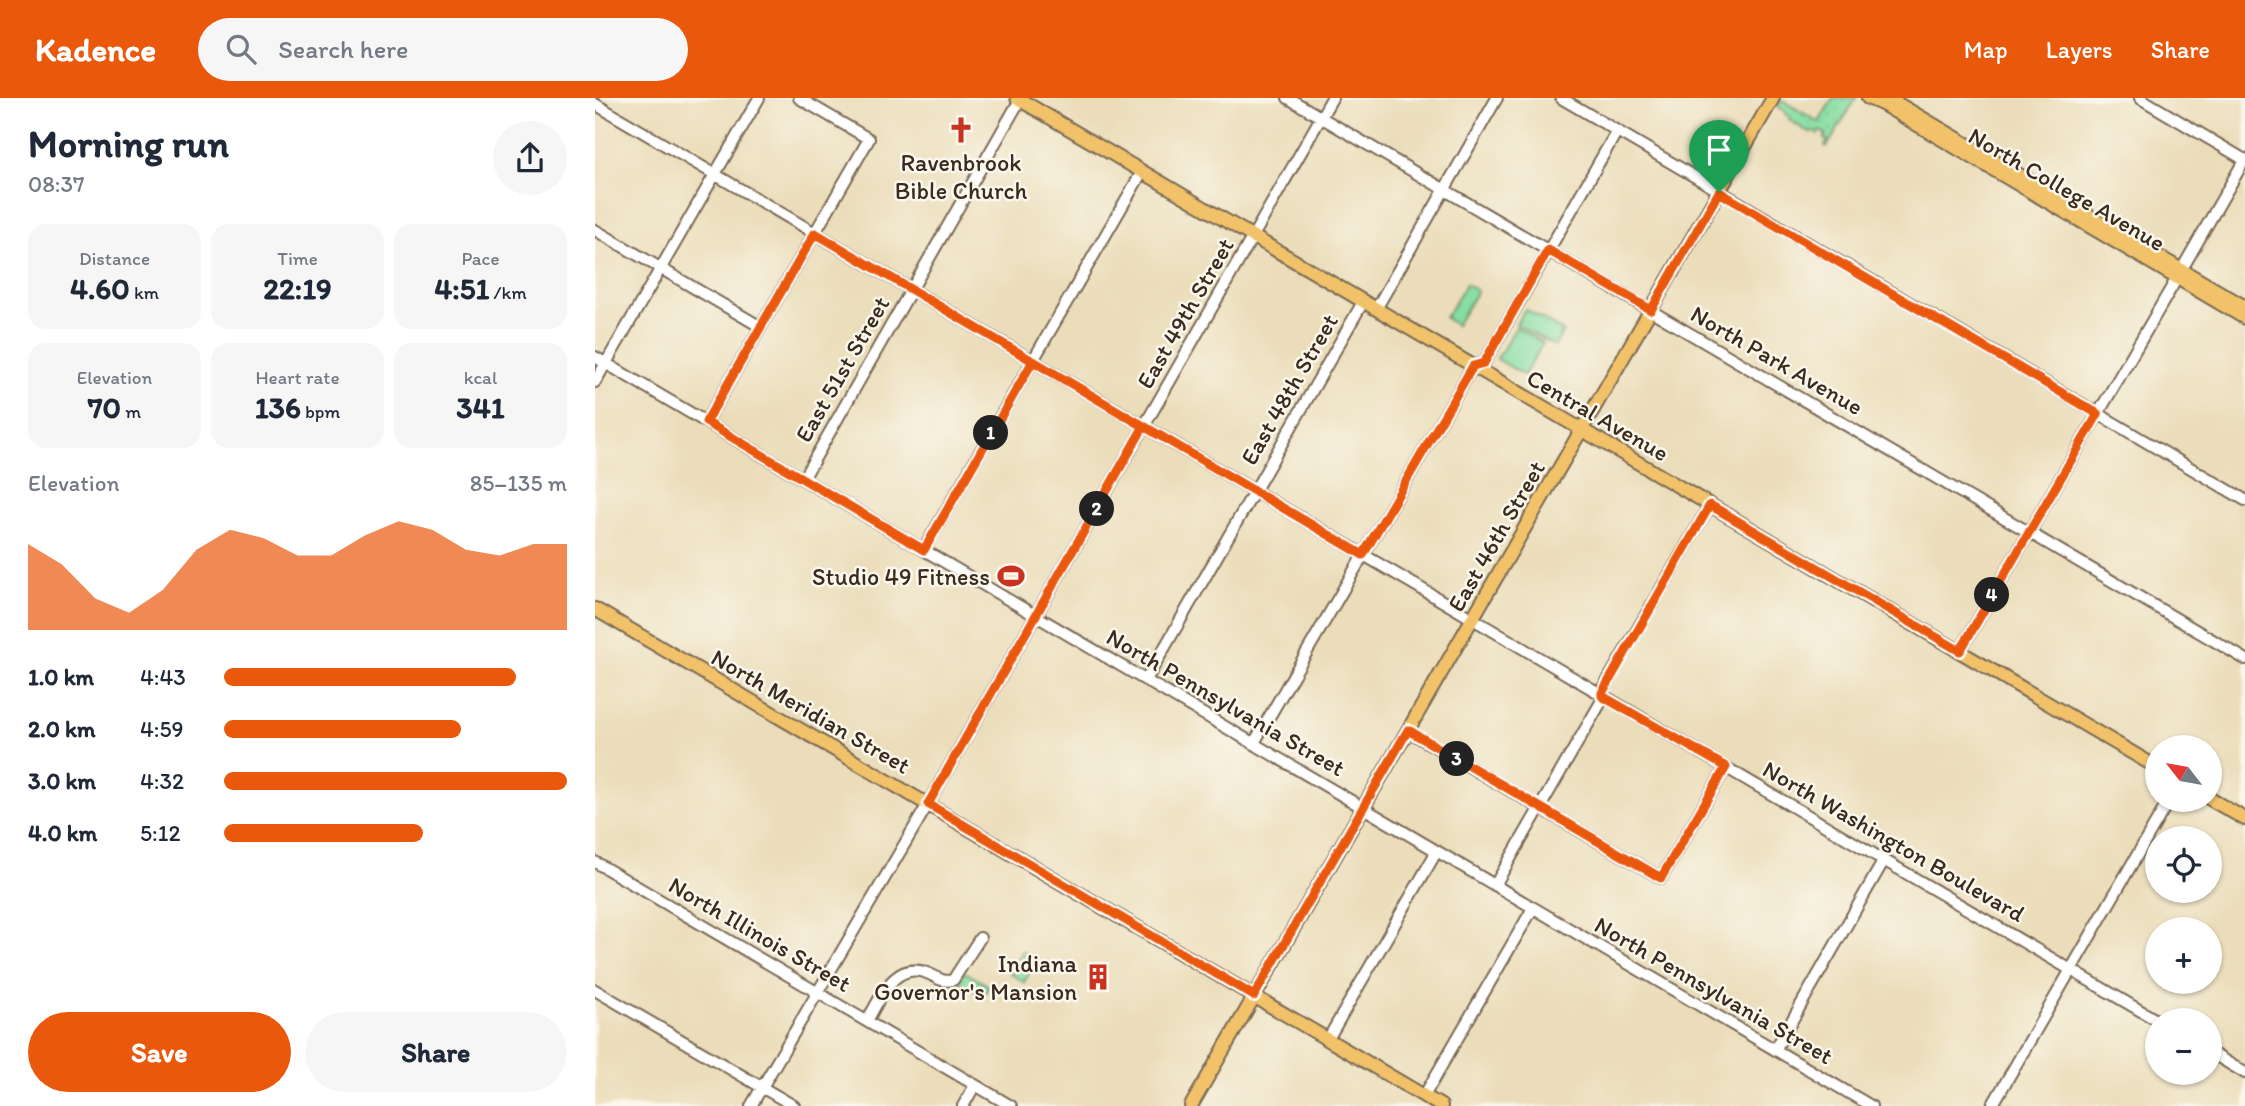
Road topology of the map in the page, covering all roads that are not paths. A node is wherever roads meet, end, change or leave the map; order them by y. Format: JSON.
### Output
{"nodes":[{"id":1,"x":759,"y":98,"type":"edge"},
{"id":2,"x":799,"y":98,"type":"edge"},
{"id":3,"x":1288,"y":98,"type":"edge"},
{"id":4,"x":1332,"y":98,"type":"edge"},
{"id":5,"x":1497,"y":98,"type":"edge"},
{"id":6,"x":1561,"y":98,"type":"edge"},
{"id":7,"x":1773,"y":98,"type":"edge"},
{"id":8,"x":1868,"y":98,"type":"edge"},
{"id":9,"x":1887,"y":98,"type":"edge"},
{"id":10,"x":2140,"y":98,"type":"edge"},
{"id":11,"x":1019,"y":99,"type":"edge"},
{"id":12,"x":595,"y":104,"type":"edge"},
{"id":13,"x":1321,"y":118,"type":"junction"},
{"id":14,"x":1617,"y":131,"type":"junction"},
{"id":15,"x":2245,"y":159,"type":"edge"},
{"id":16,"x":1142,"y":172,"type":"junction"},
{"id":17,"x":715,"y":174,"type":"junction"},
{"id":18,"x":1444,"y":190,"type":"junction"},
{"id":19,"x":1719,"y":192,"type":"junction"},
{"id":20,"x":595,"y":230,"type":"edge"},
{"id":21,"x":815,"y":233,"type":"junction"},
{"id":22,"x":1253,"y":237,"type":"junction"},
{"id":23,"x":1548,"y":250,"type":"junction"},
{"id":24,"x":660,"y":268,"type":"junction"},
{"id":25,"x":2179,"y":274,"type":"junction"},
{"id":26,"x":912,"y":290,"type":"junction"},
{"id":27,"x":1363,"y":302,"type":"junction"},
{"id":28,"x":2245,"y":307,"type":"edge"},
{"id":29,"x":1376,"y":309,"type":"junction"},
{"id":30,"x":1651,"y":310,"type":"junction"},
{"id":31,"x":2245,"y":318,"type":"edge"},
{"id":32,"x":761,"y":327,"type":"junction"},
{"id":33,"x":595,"y":357,"type":"edge"},
{"id":34,"x":1033,"y":361,"type":"junction"},
{"id":35,"x":606,"y":363,"type":"junction"},
{"id":36,"x":1473,"y":366,"type":"junction"},
{"id":37,"x":595,"y":382,"type":"edge"},
{"id":38,"x":2098,"y":414,"type":"junction"},
{"id":39,"x":706,"y":422,"type":"junction"},
{"id":40,"x":1144,"y":426,"type":"junction"},
{"id":41,"x":1582,"y":430,"type":"junction"},
{"id":42,"x":803,"y":479,"type":"junction"},
{"id":43,"x":1255,"y":491,"type":"junction"},
{"id":44,"x":2245,"y":500,"type":"edge"},
{"id":45,"x":1710,"y":505,"type":"junction"},
{"id":46,"x":2029,"y":532,"type":"junction"},
{"id":47,"x":924,"y":550,"type":"junction"},
{"id":48,"x":1363,"y":555,"type":"junction"},
{"id":49,"x":595,"y":609,"type":"edge"},
{"id":50,"x":1036,"y":615,"type":"junction"},
{"id":51,"x":1472,"y":618,"type":"junction"},
{"id":52,"x":1960,"y":651,"type":"junction"},
{"id":53,"x":2245,"y":659,"type":"edge"},
{"id":54,"x":1146,"y":680,"type":"junction"},
{"id":55,"x":1602,"y":696,"type":"junction"},
{"id":56,"x":1408,"y":730,"type":"junction"},
{"id":57,"x":1255,"y":743,"type":"junction"},
{"id":58,"x":2145,"y":760,"type":"edge"},
{"id":59,"x":1726,"y":767,"type":"junction"},
{"id":60,"x":928,"y":804,"type":"junction"},
{"id":61,"x":2223,"y":806,"type":"edge"},
{"id":62,"x":1363,"y":807,"type":"junction"},
{"id":63,"x":1541,"y":807,"type":"junction"},
{"id":64,"x":2162,"y":812,"type":"edge"},
{"id":65,"x":2245,"y":819,"type":"edge"},
{"id":66,"x":1437,"y":851,"type":"junction"},
{"id":67,"x":1884,"y":860,"type":"junction"},
{"id":68,"x":595,"y":862,"type":"edge"},
{"id":69,"x":1495,"y":885,"type":"junction"},
{"id":70,"x":1534,"y":908,"type":"junction"},
{"id":71,"x":980,"y":938,"type":"dead end"},
{"id":72,"x":2071,"y":969,"type":"junction"},
{"id":73,"x":595,"y":990,"type":"edge"},
{"id":74,"x":818,"y":993,"type":"junction"},
{"id":75,"x":1254,"y":996,"type":"junction"},
{"id":76,"x":2145,"y":1013,"type":"edge"},
{"id":77,"x":867,"y":1021,"type":"junction"},
{"id":78,"x":1328,"y":1039,"type":"junction"},
{"id":79,"x":1775,"y":1050,"type":"junction"},
{"id":80,"x":2222,"y":1059,"type":"edge"},
{"id":81,"x":2245,"y":1073,"type":"edge"},
{"id":82,"x":975,"y":1085,"type":"junction"},
{"id":83,"x":762,"y":1088,"type":"junction"},
{"id":84,"x":1425,"y":1096,"type":"junction"},
{"id":85,"x":751,"y":1106,"type":"edge"},
{"id":86,"x":794,"y":1106,"type":"edge"},
{"id":87,"x":963,"y":1106,"type":"edge"},
{"id":88,"x":1011,"y":1106,"type":"edge"},
{"id":89,"x":1191,"y":1106,"type":"edge"},
{"id":90,"x":1441,"y":1106,"type":"edge"},
{"id":91,"x":1871,"y":1106,"type":"edge"},
{"id":92,"x":1992,"y":1106,"type":"edge"}],
"edges":[{"from":1,"to":17,"type":"street"},
{"from":2,"to":21,"type":"street"},
{"from":3,"to":13,"type":"street","name":"North Park Avenue"},
{"from":4,"to":13,"type":"street","name":"East 49th Street"},
{"from":5,"to":18,"type":"street","name":"East 48th Street"},
{"from":6,"to":14,"type":"street"},
{"from":7,"to":19,"type":"main road","name":"East 46th Street"},
{"from":8,"to":25,"type":"main road","name":"North College Avenue"},
{"from":9,"to":25,"type":"main road","name":"North College Avenue"},
{"from":10,"to":15,"type":"street"},
{"from":11,"to":16,"type":"main road","name":"Central Avenue"},
{"from":11,"to":26,"type":"street","name":"East 51st Street"},
{"from":12,"to":17,"type":"street","name":"North Washington Boulevard"},
{"from":13,"to":18,"type":"street","name":"North Park Avenue"},
{"from":13,"to":22,"type":"street","name":"East 49th Street"},
{"from":14,"to":19,"type":"street"},
{"from":14,"to":23,"type":"street"},
{"from":15,"to":25,"type":"street"},
{"from":16,"to":22,"type":"main road","name":"Central Avenue"},
{"from":16,"to":34,"type":"street"},
{"from":17,"to":21,"type":"street","name":"North Washington Boulevard"},
{"from":17,"to":24,"type":"street"},
{"from":18,"to":23,"type":"street","name":"North Park Avenue"},
{"from":18,"to":29,"type":"street","name":"East 48th Street"},
{"from":19,"to":30,"type":"main road","name":"East 46th Street"},
{"from":19,"to":38,"type":"street"},
{"from":20,"to":24,"type":"street"},
{"from":21,"to":26,"type":"street","name":"North Washington Boulevard"},
{"from":21,"to":32,"type":"street"},
{"from":22,"to":27,"type":"main road","name":"Central Avenue"},
{"from":22,"to":40,"type":"street","name":"East 49th Street"},
{"from":23,"to":30,"type":"street","name":"North Park Avenue"},
{"from":23,"to":36,"type":"street"},
{"from":24,"to":32,"type":"street"},
{"from":24,"to":35,"type":"street"},
{"from":25,"to":28,"type":"main road","name":"North College Avenue"},
{"from":25,"to":31,"type":"main road","name":"North College Avenue"},
{"from":25,"to":38,"type":"street"},
{"from":26,"to":34,"type":"street","name":"North Washington Boulevard"},
{"from":26,"to":42,"type":"street","name":"East 51st Street"},
{"from":27,"to":29,"type":"main road","name":"Central Avenue"},
{"from":27,"to":43,"type":"street","name":"East 48th Street"},
{"from":29,"to":36,"type":"main road","name":"Central Avenue"},
{"from":30,"to":41,"type":"main road","name":"East 46th Street"},
{"from":30,"to":46,"type":"street","name":"North Park Avenue"},
{"from":32,"to":39,"type":"street"},
{"from":33,"to":35,"type":"street","name":"North Pennsylvania Street"},
{"from":34,"to":40,"type":"street","name":"North Washington Boulevard"},
{"from":34,"to":47,"type":"street"},
{"from":35,"to":37,"type":"street"},
{"from":35,"to":39,"type":"street","name":"North Pennsylvania Street"},
{"from":36,"to":41,"type":"main road","name":"Central Avenue"},
{"from":36,"to":48,"type":"street"},
{"from":38,"to":44,"type":"street"},
{"from":38,"to":46,"type":"street"},
{"from":39,"to":42,"type":"street","name":"North Pennsylvania Street"},
{"from":40,"to":43,"type":"street","name":"North Washington Boulevard"},
{"from":40,"to":50,"type":"street","name":"East 49th Street"},
{"from":41,"to":45,"type":"main road","name":"Central Avenue"},
{"from":41,"to":51,"type":"main road","name":"East 46th Street"},
{"from":42,"to":47,"type":"street","name":"North Pennsylvania Street"},
{"from":43,"to":48,"type":"street","name":"North Washington Boulevard"},
{"from":43,"to":54,"type":"street","name":"East 48th Street"},
{"from":45,"to":52,"type":"main road","name":"Central Avenue"},
{"from":45,"to":55,"type":"street"},
{"from":46,"to":52,"type":"street"},
{"from":46,"to":53,"type":"street","name":"North Park Avenue"},
{"from":47,"to":50,"type":"street","name":"North Pennsylvania Street"},
{"from":48,"to":51,"type":"street","name":"North Washington Boulevard"},
{"from":48,"to":57,"type":"street"},
{"from":49,"to":60,"type":"main road","name":"North Meridian Street"},
{"from":50,"to":54,"type":"street","name":"North Pennsylvania Street"},
{"from":50,"to":60,"type":"street","name":"East 49th Street"},
{"from":51,"to":55,"type":"street","name":"North Washington Boulevard"},
{"from":51,"to":56,"type":"main road","name":"East 46th Street"},
{"from":52,"to":58,"type":"main road","name":"Central Avenue"},
{"from":54,"to":57,"type":"street","name":"North Pennsylvania Street"},
{"from":55,"to":59,"type":"street","name":"North Washington Boulevard"},
{"from":55,"to":63,"type":"street"},
{"from":56,"to":62,"type":"main road","name":"East 46th Street"},
{"from":56,"to":63,"type":"street"},
{"from":57,"to":62,"type":"street","name":"North Pennsylvania Street"},
{"from":59,"to":63,"type":"street"},
{"from":59,"to":67,"type":"street","name":"North Washington Boulevard"},
{"from":60,"to":74,"type":"street","name":"East 49th Street"},
{"from":60,"to":75,"type":"main road","name":"North Meridian Street"},
{"from":61,"to":65,"type":"main road"},
{"from":62,"to":66,"type":"street","name":"North Pennsylvania Street"},
{"from":62,"to":75,"type":"main road","name":"East 46th Street"},
{"from":63,"to":69,"type":"street"},
{"from":64,"to":72,"type":"street"},
{"from":66,"to":69,"type":"street","name":"North Pennsylvania Street"},
{"from":66,"to":78,"type":"street"},
{"from":67,"to":72,"type":"street","name":"North Washington Boulevard"},
{"from":67,"to":79,"type":"street"},
{"from":68,"to":74,"type":"street","name":"North Illinois Street"},
{"from":69,"to":70,"type":"street","name":"North Pennsylvania Street"},
{"from":70,"to":79,"type":"street","name":"North Pennsylvania Street"},
{"from":70,"to":84,"type":"street"},
{"from":71,"to":77,"type":"street"},
{"from":72,"to":76,"type":"street","name":"North Washington Boulevard"},
{"from":72,"to":92,"type":"street"},
{"from":73,"to":83,"type":"street"},
{"from":74,"to":77,"type":"street","name":"North Illinois Street"},
{"from":74,"to":83,"type":"street","name":"East 49th Street"},
{"from":75,"to":78,"type":"main road","name":"North Meridian Street"},
{"from":75,"to":89,"type":"main road","name":"East 46th Street"},
{"from":77,"to":82,"type":"street","name":"North Illinois Street"},
{"from":78,"to":84,"type":"main road","name":"North Meridian Street"},
{"from":79,"to":91,"type":"street","name":"North Pennsylvania Street"},
{"from":80,"to":81,"type":"street"},
{"from":82,"to":87,"type":"street"},
{"from":82,"to":88,"type":"street","name":"North Illinois Street"},
{"from":83,"to":85,"type":"street","name":"East 49th Street"},
{"from":83,"to":86,"type":"street"},
{"from":84,"to":90,"type":"main road","name":"North Meridian Street"}]}
